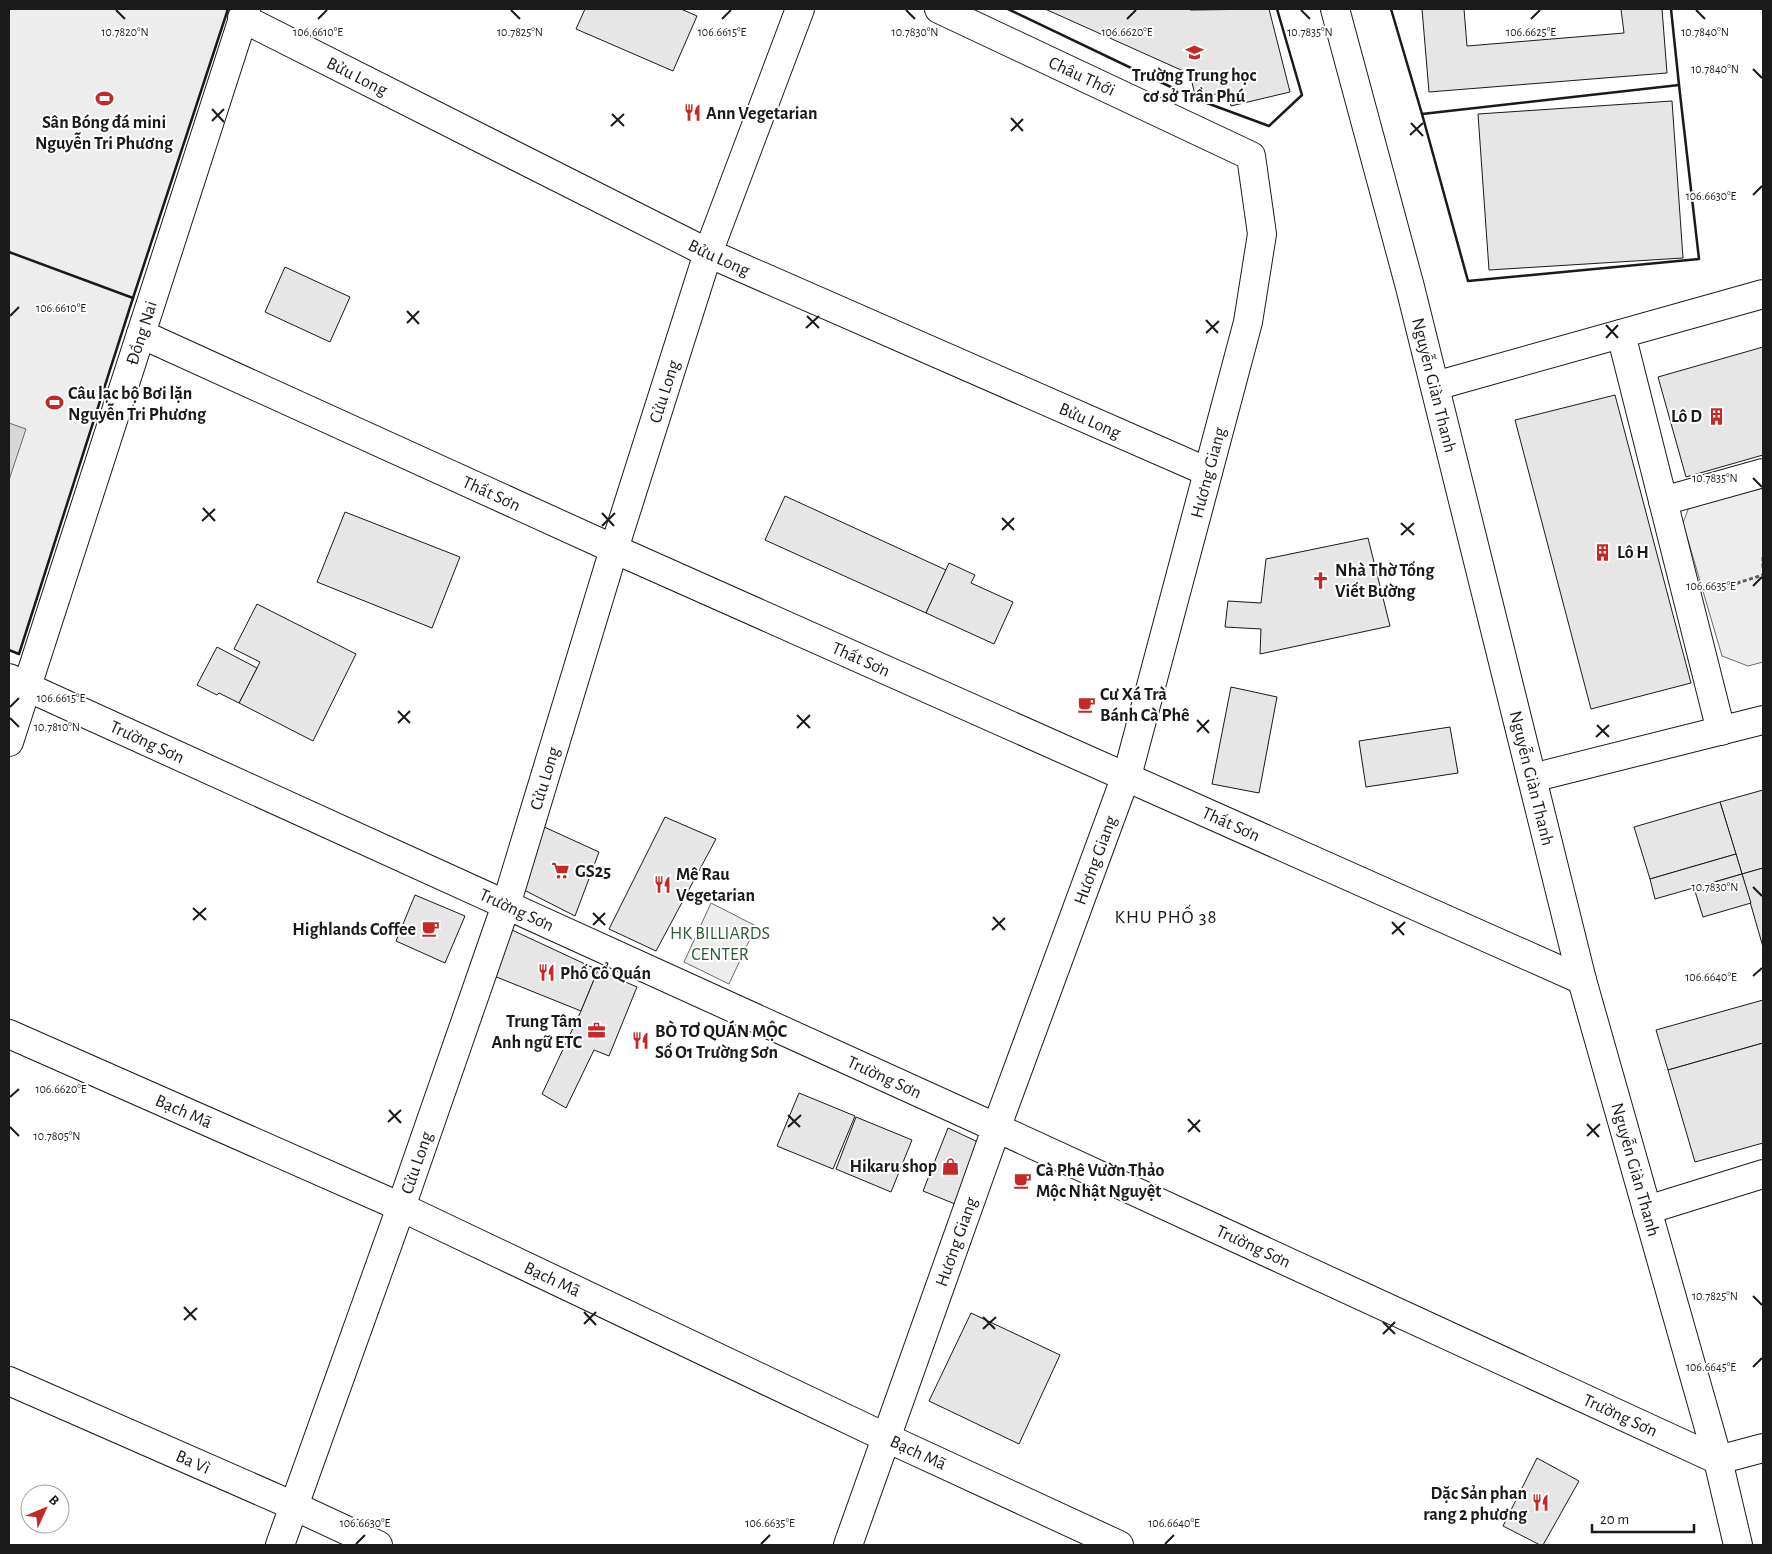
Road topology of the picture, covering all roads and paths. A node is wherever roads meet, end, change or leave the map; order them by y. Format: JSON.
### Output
{"nodes":[{"id":1,"x":800,"y":9,"type":"edge"},
{"id":2,"x":939,"y":9,"type":"edge"},
{"id":3,"x":1335,"y":9,"type":"edge"},
{"id":4,"x":244,"y":13,"type":"edge"},
{"id":5,"x":1251,"y":156,"type":"joint"},
{"id":6,"x":708,"y":253,"type":"junction"},
{"id":7,"x":1763,"y":294,"type":"edge"},
{"id":8,"x":141,"y":334,"type":"junction"},
{"id":9,"x":1621,"y":334,"type":"junction"},
{"id":10,"x":1435,"y":386,"type":"junction"},
{"id":11,"x":1208,"y":472,"type":"junction"},
{"id":12,"x":1763,"y":473,"type":"edge"},
{"id":13,"x":1663,"y":501,"type":"junction"},
{"id":14,"x":614,"y":549,"type":"junction"},
{"id":15,"x":1763,"y":557,"type":"edge"},
{"id":16,"x":1763,"y":569,"type":"edge"},
{"id":17,"x":1763,"y":575,"type":"edge"},
{"id":18,"x":1688,"y":598,"type":"junction"},
{"id":19,"x":18,"y":682,"type":"edge"},
{"id":20,"x":1763,"y":720,"type":"edge"},
{"id":21,"x":1721,"y":731,"type":"junction"},
{"id":22,"x":9,"y":742,"type":"edge"},
{"id":23,"x":1126,"y":777,"type":"junction"},
{"id":24,"x":1532,"y":778,"type":"junction"},
{"id":25,"x":506,"y":905,"type":"junction"},
{"id":26,"x":1582,"y":980,"type":"junction"},
{"id":27,"x":9,"y":1034,"type":"edge"},
{"id":28,"x":997,"y":1128,"type":"junction"},
{"id":29,"x":1763,"y":1174,"type":"edge"},
{"id":30,"x":401,"y":1207,"type":"junction"},
{"id":31,"x":1648,"y":1210,"type":"junction"},
{"id":32,"x":9,"y":1381,"type":"edge"},
{"id":33,"x":887,"y":1438,"type":"junction"},
{"id":34,"x":1763,"y":1448,"type":"edge"},
{"id":35,"x":1718,"y":1460,"type":"junction"},
{"id":36,"x":294,"y":1506,"type":"junction"},
{"id":37,"x":280,"y":1545,"type":"edge"},
{"id":38,"x":378,"y":1545,"type":"edge"},
{"id":39,"x":848,"y":1545,"type":"edge"},
{"id":40,"x":1119,"y":1545,"type":"edge"},
{"id":41,"x":1738,"y":1545,"type":"edge"}],
"edges":[{"from":1,"to":6,"type":"street","name":"Cửu Long"},
{"from":2,"to":5,"type":"street","name":"Châu Thới"},
{"from":3,"to":10,"type":"street","name":"Nguyễn Giàn Thanh"},
{"from":4,"to":6,"type":"street","name":"Bửu Long"},
{"from":4,"to":8,"type":"street","name":"Đồng Nai"},
{"from":5,"to":11,"type":"street","name":"Hương Giang"},
{"from":6,"to":11,"type":"street","name":"Bửu Long"},
{"from":6,"to":14,"type":"street","name":"Cửu Long"},
{"from":7,"to":9,"type":"street"},
{"from":8,"to":14,"type":"street","name":"Thất Sơn"},
{"from":8,"to":19,"type":"street","name":"Đồng Nai"},
{"from":9,"to":10,"type":"street"},
{"from":9,"to":13,"type":"street"},
{"from":10,"to":24,"type":"street","name":"Nguyễn Giàn Thanh"},
{"from":11,"to":23,"type":"street","name":"Hương Giang"},
{"from":12,"to":13,"type":"street"},
{"from":13,"to":18,"type":"street"},
{"from":14,"to":23,"type":"street","name":"Thất Sơn"},
{"from":14,"to":25,"type":"street","name":"Cửu Long"},
{"from":15,"to":16,"type":"path"},
{"from":17,"to":18,"type":"path"},
{"from":18,"to":21,"type":"street"},
{"from":19,"to":22,"type":"street","name":"Đồng Nai"},
{"from":19,"to":25,"type":"street","name":"Trường Sơn"},
{"from":20,"to":21,"type":"street"},
{"from":21,"to":24,"type":"street"},
{"from":23,"to":26,"type":"street","name":"Thất Sơn"},
{"from":23,"to":28,"type":"street","name":"Hương Giang"},
{"from":24,"to":26,"type":"street","name":"Nguyễn Giàn Thanh"},
{"from":25,"to":28,"type":"street","name":"Trường Sơn"},
{"from":25,"to":30,"type":"street","name":"Cửu Long"},
{"from":26,"to":31,"type":"street","name":"Nguyễn Giàn Thanh"},
{"from":27,"to":30,"type":"street","name":"Bạch Mã"},
{"from":28,"to":33,"type":"street","name":"Hương Giang"},
{"from":28,"to":35,"type":"street","name":"Trường Sơn"},
{"from":29,"to":31,"type":"street"},
{"from":30,"to":33,"type":"street","name":"Bạch Mã"},
{"from":30,"to":36,"type":"street","name":"Cửu Long"},
{"from":31,"to":35,"type":"street","name":"Nguyễn Giàn Thanh"},
{"from":32,"to":36,"type":"street","name":"Ba Vì"},
{"from":33,"to":39,"type":"street","name":"Hương Giang"},
{"from":33,"to":40,"type":"street","name":"Bạch Mã"},
{"from":34,"to":35,"type":"street"},
{"from":35,"to":41,"type":"street","name":"Nguyễn Giàn Thanh"},
{"from":36,"to":37,"type":"street","name":"Cửu Long"},
{"from":36,"to":38,"type":"street","name":"Ba Vì"}]}
